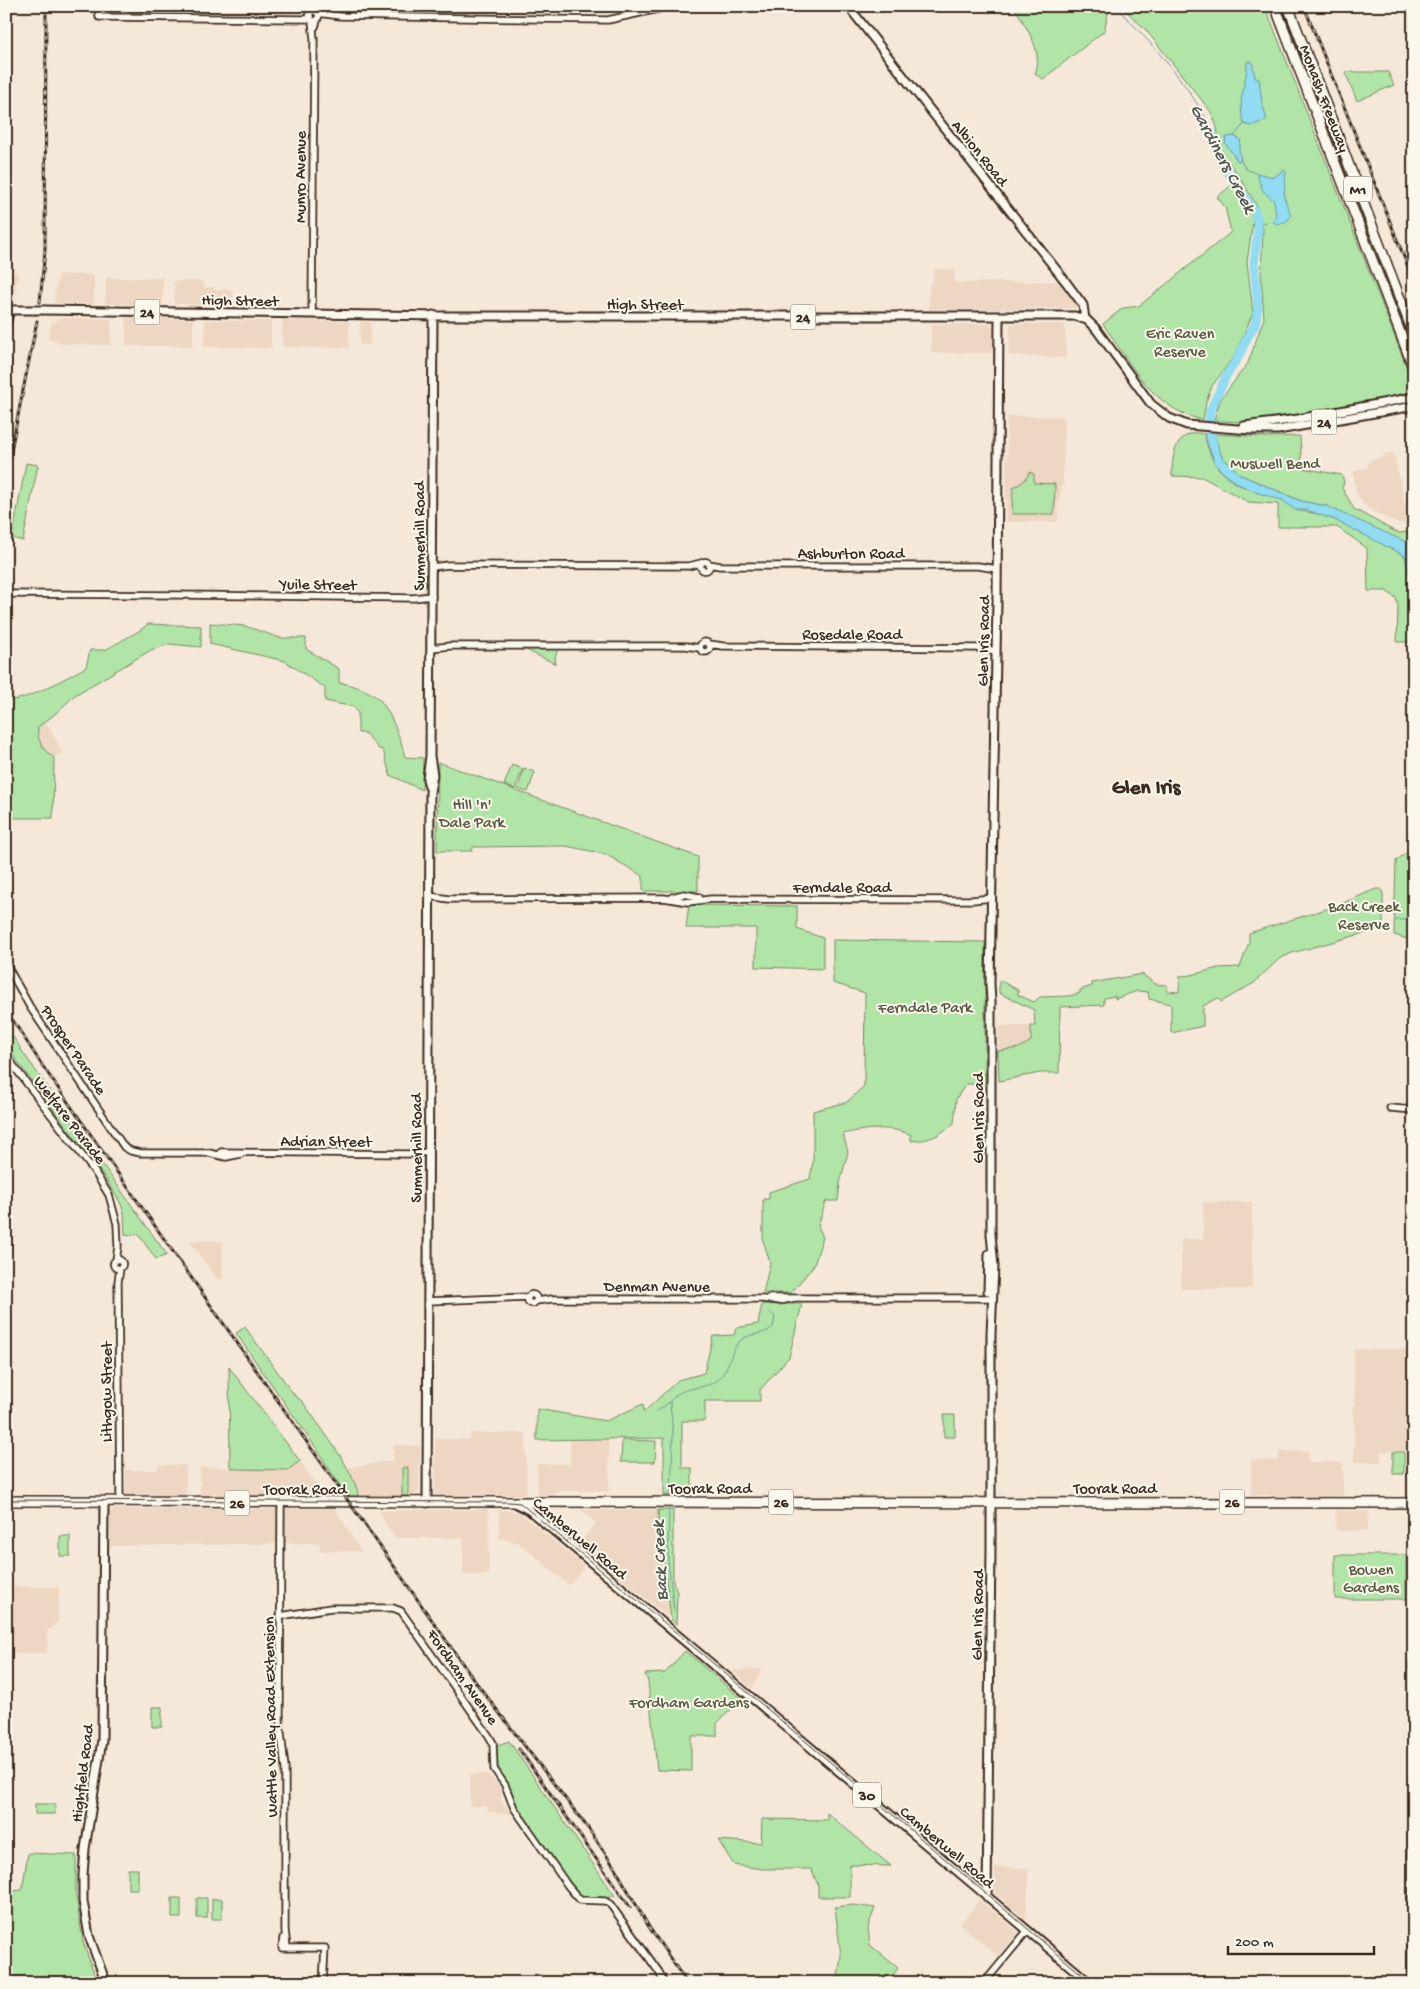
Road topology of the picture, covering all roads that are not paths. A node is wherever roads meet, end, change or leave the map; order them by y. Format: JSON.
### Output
{"nodes":[{"id":1,"x":98,"y":6,"type":"edge"},
{"id":2,"x":672,"y":6,"type":"edge"},
{"id":3,"x":848,"y":6,"type":"edge"},
{"id":4,"x":1275,"y":6,"type":"edge"},
{"id":5,"x":1288,"y":6,"type":"edge"},
{"id":6,"x":314,"y":14,"type":"edge"},
{"id":7,"x":8,"y":310,"type":"edge"},
{"id":8,"x":312,"y":314,"type":"junction"},
{"id":9,"x":433,"y":316,"type":"junction"},
{"id":10,"x":999,"y":317,"type":"junction"},
{"id":11,"x":1085,"y":319,"type":"junction"},
{"id":12,"x":6,"y":327,"type":"edge"},
{"id":13,"x":1414,"y":335,"type":"edge"},
{"id":14,"x":1414,"y":370,"type":"edge"},
{"id":15,"x":1414,"y":397,"type":"edge"},
{"id":16,"x":1414,"y":406,"type":"edge"},
{"id":17,"x":1234,"y":428,"type":"junction"},
{"id":18,"x":432,"y":565,"type":"junction"},
{"id":19,"x":997,"y":566,"type":"junction"},
{"id":20,"x":6,"y":594,"type":"edge"},
{"id":21,"x":432,"y":598,"type":"junction"},
{"id":22,"x":431,"y":646,"type":"junction"},
{"id":23,"x":996,"y":648,"type":"junction"},
{"id":24,"x":429,"y":899,"type":"junction"},
{"id":25,"x":992,"y":901,"type":"junction"},
{"id":26,"x":7,"y":966,"type":"edge"},
{"id":27,"x":6,"y":1056,"type":"edge"},
{"id":28,"x":1390,"y":1108,"type":"dead end"},
{"id":29,"x":1414,"y":1110,"type":"edge"},
{"id":30,"x":124,"y":1148,"type":"joint"},
{"id":31,"x":428,"y":1154,"type":"junction"},
{"id":32,"x":991,"y":1234,"type":"junction"},
{"id":33,"x":119,"y":1261,"type":"joint"},
{"id":34,"x":428,"y":1300,"type":"junction"},
{"id":35,"x":990,"y":1301,"type":"junction"},
{"id":36,"x":6,"y":1501,"type":"edge"},
{"id":37,"x":104,"y":1502,"type":"junction"},
{"id":38,"x":120,"y":1502,"type":"junction"},
{"id":39,"x":544,"y":1502,"type":"junction"},
{"id":40,"x":991,"y":1502,"type":"junction"},
{"id":41,"x":281,"y":1503,"type":"junction"},
{"id":42,"x":427,"y":1503,"type":"junction"},
{"id":43,"x":511,"y":1503,"type":"junction"},
{"id":44,"x":1414,"y":1503,"type":"edge"},
{"id":45,"x":537,"y":1517,"type":"junction"},
{"id":46,"x":1414,"y":1611,"type":"edge"},
{"id":47,"x":280,"y":1616,"type":"junction"},
{"id":48,"x":987,"y":1896,"type":"junction"},
{"id":49,"x":1028,"y":1930,"type":"junction"},
{"id":50,"x":106,"y":1983,"type":"edge"},
{"id":51,"x":323,"y":1983,"type":"edge"},
{"id":52,"x":662,"y":1983,"type":"edge"},
{"id":53,"x":984,"y":1983,"type":"edge"},
{"id":54,"x":1090,"y":1983,"type":"edge"},
{"id":55,"x":1411,"y":1983,"type":"edge"}],
"edges":[{"from":1,"to":6,"type":"street"},
{"from":2,"to":6,"type":"street"},
{"from":3,"to":11,"type":"main road","name":"Albion Road"},
{"from":4,"to":14,"type":"highway","name":"Monash Freeway","number":"M1"},
{"from":5,"to":13,"type":"highway","name":"Monash Freeway","number":"M1"},
{"from":6,"to":8,"type":"street","name":"Munro Avenue"},
{"from":7,"to":8,"type":"main road","name":"High Street","number":"24","bridge":true},
{"from":7,"to":12,"type":"street"},
{"from":8,"to":9,"type":"main road","name":"High Street","number":"24"},
{"from":9,"to":10,"type":"main road","name":"High Street","number":"24"},
{"from":9,"to":18,"type":"main road","name":"Summerhill Road"},
{"from":10,"to":11,"type":"main road","name":"High Street","number":"24"},
{"from":10,"to":19,"type":"main road","name":"Glen Iris Road"},
{"from":11,"to":17,"type":"main road","number":"24"},
{"from":15,"to":17,"type":"main road","number":"24"},
{"from":16,"to":17,"type":"main road","number":"24"},
{"from":18,"to":19,"type":"street","name":"Ashburton Road"},
{"from":18,"to":21,"type":"main road","name":"Summerhill Road"},
{"from":19,"to":23,"type":"main road","name":"Glen Iris Road"},
{"from":20,"to":21,"type":"street","name":"Yuile Street"},
{"from":21,"to":22,"type":"main road","name":"Summerhill Road"},
{"from":22,"to":23,"type":"street","name":"Rosedale Road"},
{"from":22,"to":24,"type":"main road","name":"Summerhill Road"},
{"from":23,"to":25,"type":"main road","name":"Glen Iris Road"},
{"from":24,"to":25,"type":"street","name":"Ferndale Road"},
{"from":24,"to":31,"type":"main road","name":"Summerhill Road"},
{"from":25,"to":32,"type":"main road","name":"Glen Iris Road"},
{"from":26,"to":30,"type":"street","name":"Prosper Parade"},
{"from":27,"to":33,"type":"street","name":"Welfare Parade"},
{"from":28,"to":29,"type":"street"},
{"from":30,"to":31,"type":"street","name":"Adrian Street"},
{"from":31,"to":34,"type":"main road","name":"Summerhill Road"},
{"from":32,"to":35,"type":"main road","name":"Glen Iris Road"},
{"from":32,"to":35,"type":"main road","name":"Glen Iris Road"},
{"from":33,"to":38,"type":"street","name":"Lithgow Street"},
{"from":34,"to":35,"type":"street","name":"Denman Avenue"},
{"from":34,"to":42,"type":"main road","name":"Summerhill Road"},
{"from":35,"to":40,"type":"main road","name":"Glen Iris Road"},
{"from":36,"to":37,"type":"highway","name":"Toorak Road","number":"26"},
{"from":37,"to":38,"type":"highway","name":"Toorak Road","number":"26"},
{"from":37,"to":50,"type":"main road","name":"Highfield Road"},
{"from":38,"to":41,"type":"highway","name":"Toorak Road","number":"26"},
{"from":39,"to":40,"type":"highway","name":"Toorak Road","number":"26"},
{"from":39,"to":43,"type":"highway","name":"Toorak Road","number":"26"},
{"from":39,"to":45,"type":"main road"},
{"from":40,"to":44,"type":"highway","name":"Toorak Road","number":"26"},
{"from":40,"to":48,"type":"main road","name":"Glen Iris Road"},
{"from":41,"to":42,"type":"highway","name":"Toorak Road","number":"26"},
{"from":41,"to":47,"type":"street","name":"Wattle Valley Road Extension"},
{"from":42,"to":43,"type":"highway","name":"Toorak Road","number":"26"},
{"from":43,"to":45,"type":"main road","name":"Camberwell Road","number":"30"},
{"from":45,"to":48,"type":"main road","name":"Camberwell Road","number":"30"},
{"from":46,"to":55,"type":"street"},
{"from":47,"to":51,"type":"street","name":"Wattle Valley Road Extension"},
{"from":47,"to":52,"type":"street","name":"Fordham Avenue"},
{"from":48,"to":49,"type":"main road","name":"Camberwell Road","number":"30"},
{"from":49,"to":53,"type":"street"},
{"from":49,"to":54,"type":"main road","name":"Camberwell Road","number":"30"}]}
